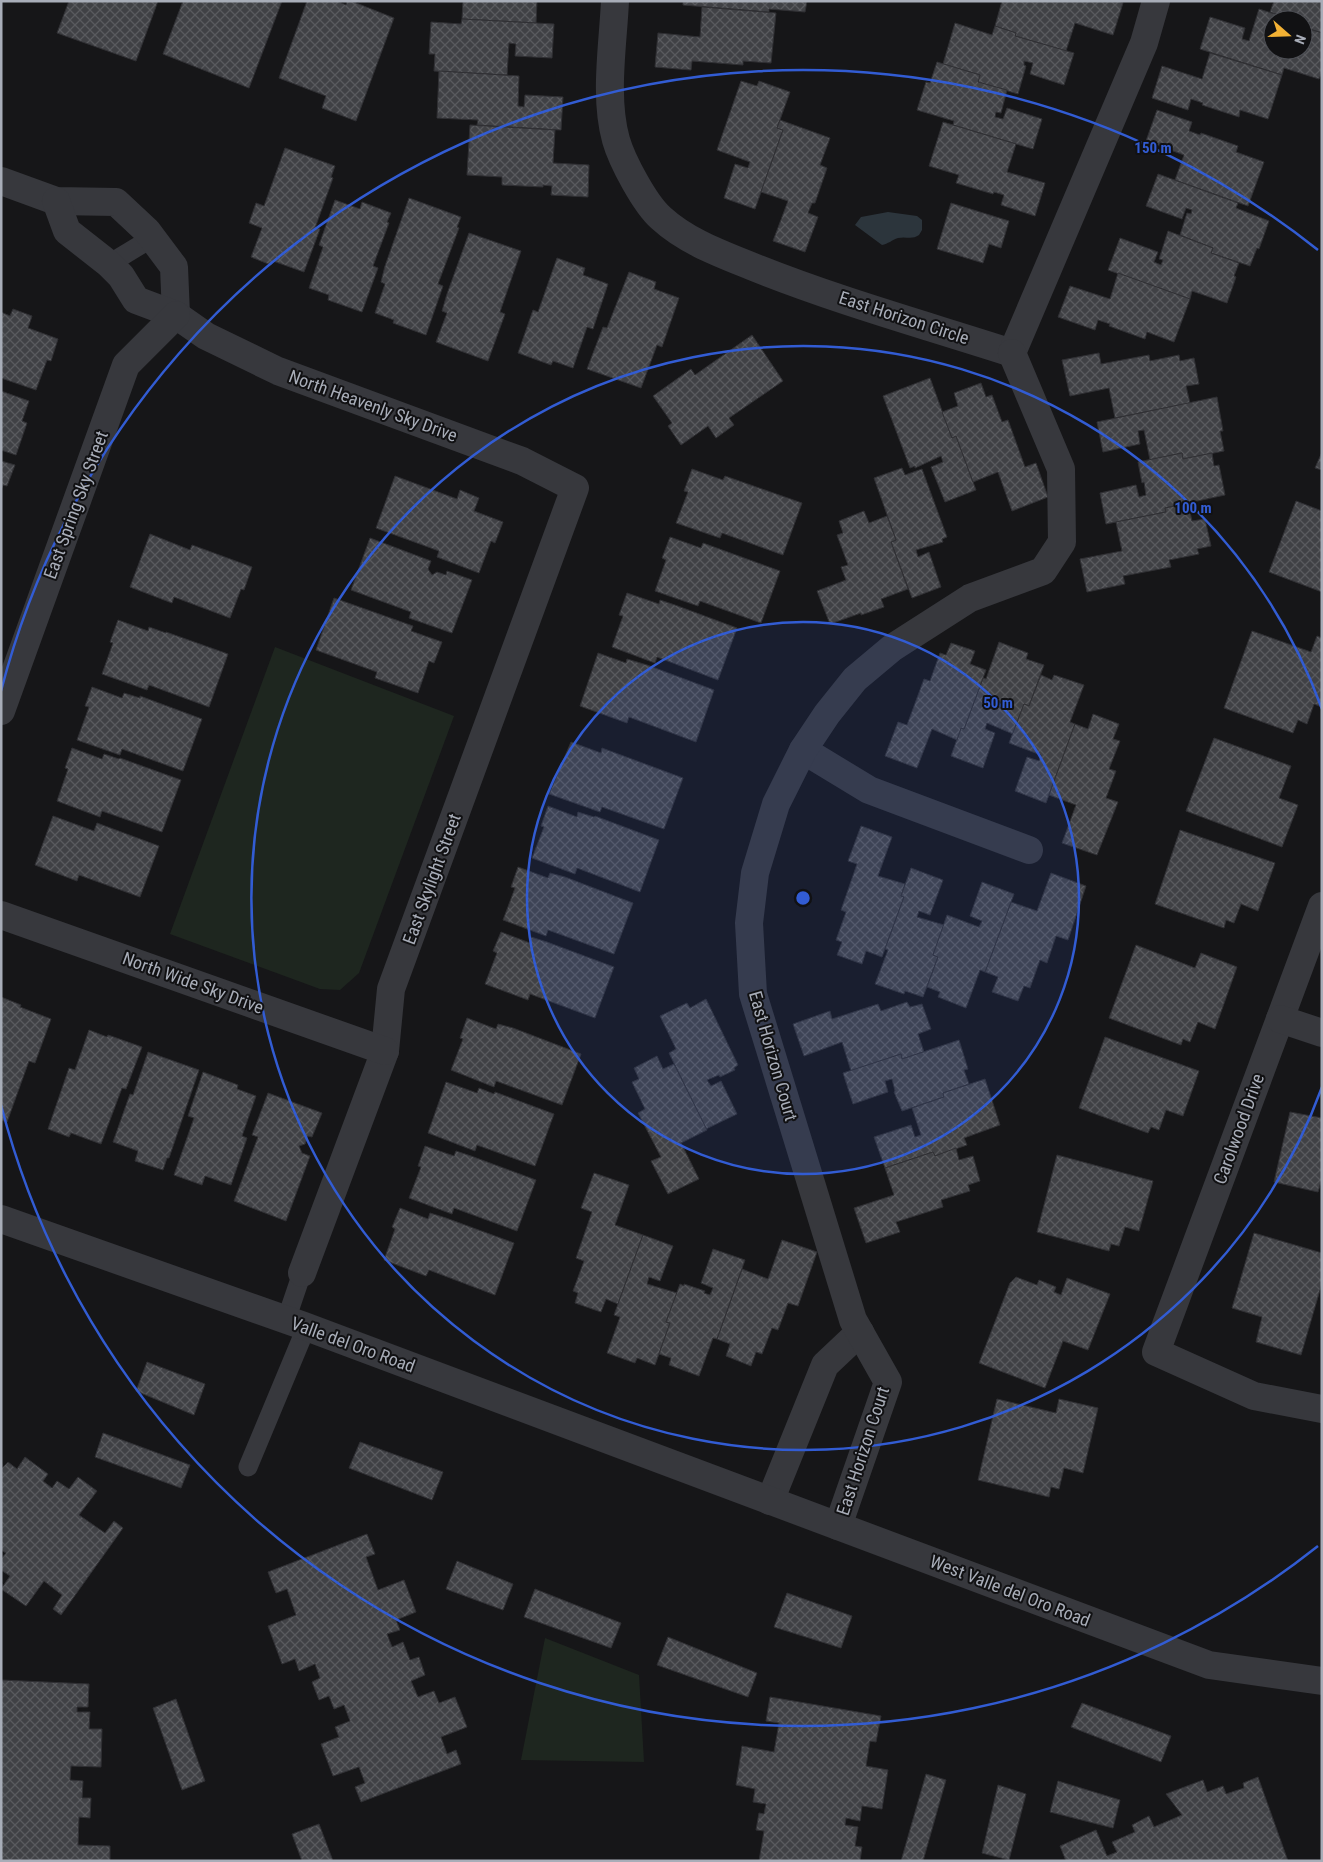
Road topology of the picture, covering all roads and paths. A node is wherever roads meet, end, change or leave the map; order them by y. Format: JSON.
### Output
{"nodes":[{"id":1,"x":615,"y":1,"type":"edge"},
{"id":2,"x":1156,"y":1,"type":"edge"},
{"id":3,"x":1,"y":181,"type":"edge"},
{"id":4,"x":56,"y":201,"type":"junction"},
{"id":5,"x":152,"y":238,"type":"junction"},
{"id":6,"x":109,"y":264,"type":"junction"},
{"id":7,"x":176,"y":315,"type":"junction"},
{"id":8,"x":1012,"y":353,"type":"junction"},
{"id":9,"x":575,"y":488,"type":"joint"},
{"id":10,"x":1,"y":711,"type":"edge"},
{"id":11,"x":803,"y":750,"type":"junction"},
{"id":12,"x":1029,"y":850,"type":"dead end"},
{"id":13,"x":1322,"y":906,"type":"edge"},
{"id":14,"x":1,"y":915,"type":"edge"},
{"id":15,"x":1280,"y":1019,"type":"junction"},
{"id":16,"x":1322,"y":1033,"type":"edge"},
{"id":17,"x":385,"y":1051,"type":"junction"},
{"id":18,"x":1,"y":1219,"type":"edge"},
{"id":19,"x":302,"y":1273,"type":"joint"},
{"id":20,"x":296,"y":1324,"type":"junction"},
{"id":21,"x":860,"y":1332,"type":"junction"},
{"id":22,"x":1322,"y":1409,"type":"edge"},
{"id":23,"x":248,"y":1466,"type":"dead end"},
{"id":24,"x":703,"y":1476,"type":"joint"},
{"id":25,"x":770,"y":1501,"type":"junction"},
{"id":26,"x":838,"y":1526,"type":"junction"},
{"id":27,"x":1322,"y":1681,"type":"edge"}],
"edges":[{"from":1,"to":8,"type":"street","name":"East Horizon Circle"},
{"from":2,"to":8,"type":"street"},
{"from":3,"to":4,"type":"street"},
{"from":4,"to":5,"type":"street"},
{"from":4,"to":6,"type":"street","name":"North Heavenly Sky Drive"},
{"from":5,"to":6,"type":"lane"},
{"from":5,"to":7,"type":"street"},
{"from":6,"to":7,"type":"street","name":"North Heavenly Sky Drive"},
{"from":7,"to":9,"type":"street","name":"North Heavenly Sky Drive"},
{"from":7,"to":10,"type":"street","name":"East Spring Sky Street"},
{"from":8,"to":11,"type":"street","name":"East Horizon Court"},
{"from":9,"to":17,"type":"street","name":"East Skylight Street"},
{"from":11,"to":12,"type":"street"},
{"from":11,"to":21,"type":"street","name":"East Horizon Court"},
{"from":13,"to":15,"type":"street","name":"Carolwood Drive"},
{"from":14,"to":17,"type":"street","name":"North Wide Sky Drive"},
{"from":15,"to":16,"type":"street"},
{"from":15,"to":22,"type":"street","name":"Carolwood Drive"},
{"from":17,"to":19,"type":"street","name":"East Skylight Street"},
{"from":18,"to":20,"type":"street","name":"Valle del Oro Road"},
{"from":19,"to":20,"type":"lane"},
{"from":20,"to":23,"type":"lane"},
{"from":20,"to":24,"type":"street","name":"Valle del Oro Road"},
{"from":21,"to":25,"type":"street"},
{"from":21,"to":26,"type":"street","name":"East Horizon Court"},
{"from":24,"to":25,"type":"street","name":"West Valle del Oro Road"},
{"from":25,"to":26,"type":"street","name":"West Valle del Oro Road"},
{"from":26,"to":27,"type":"street","name":"West Valle del Oro Road"}]}
